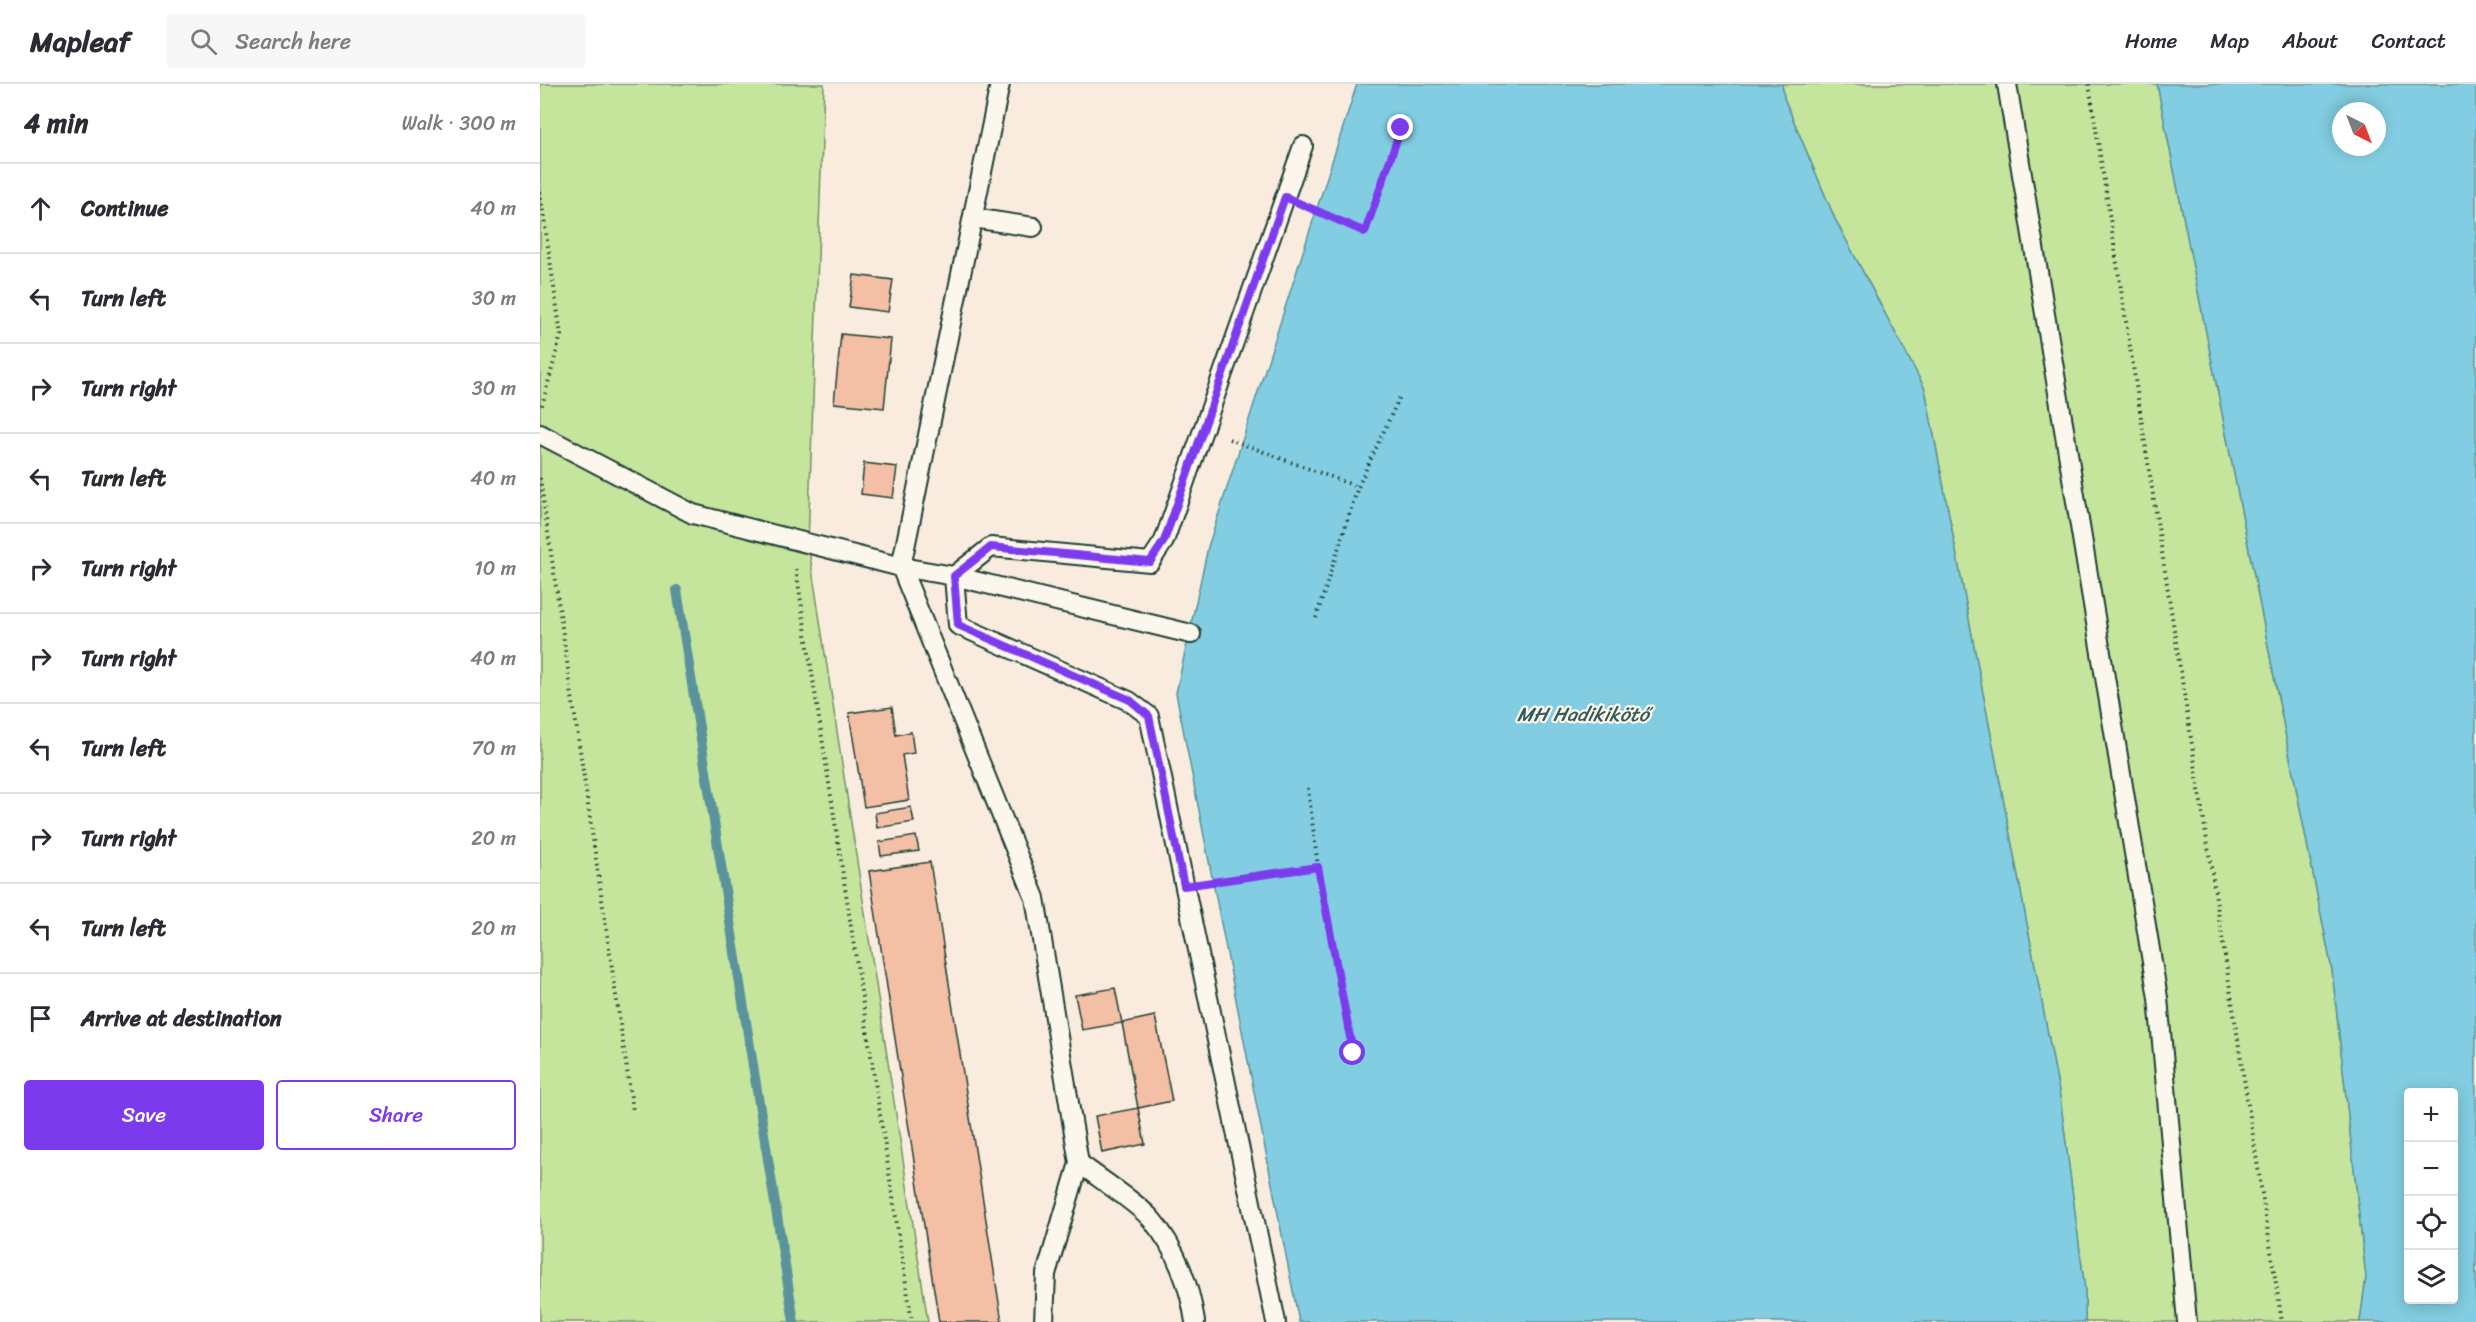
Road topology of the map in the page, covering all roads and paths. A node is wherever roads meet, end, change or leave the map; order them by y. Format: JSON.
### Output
{"nodes":[{"id":1,"x":1000,"y":84,"type":"edge"},
{"id":2,"x":2007,"y":84,"type":"edge"},
{"id":3,"x":2089,"y":84,"type":"edge"},
{"id":4,"x":1401,"y":128,"type":"dead end"},
{"id":5,"x":1303,"y":146,"type":"dead end"},
{"id":6,"x":540,"y":192,"type":"edge"},
{"id":7,"x":1285,"y":197,"type":"junction"},
{"id":8,"x":973,"y":218,"type":"junction"},
{"id":9,"x":1033,"y":227,"type":"dead end"},
{"id":10,"x":1400,"y":396,"type":"dead end"},
{"id":11,"x":540,"y":411,"type":"edge"},
{"id":12,"x":1203,"y":429,"type":"junction"},
{"id":13,"x":540,"y":434,"type":"edge"},
{"id":14,"x":540,"y":478,"type":"edge"},
{"id":15,"x":1359,"y":487,"type":"junction"},
{"id":16,"x":791,"y":539,"type":"junction"},
{"id":17,"x":901,"y":567,"type":"junction"},
{"id":18,"x":954,"y":576,"type":"junction"},
{"id":19,"x":1316,"y":618,"type":"dead end"},
{"id":20,"x":1191,"y":634,"type":"dead end"},
{"id":21,"x":1308,"y":788,"type":"dead end"},
{"id":22,"x":1318,"y":867,"type":"junction"},
{"id":23,"x":1184,"y":886,"type":"junction"},
{"id":24,"x":1353,"y":1053,"type":"dead end"},
{"id":25,"x":633,"y":1111,"type":"dead end"},
{"id":26,"x":1079,"y":1163,"type":"junction"},
{"id":27,"x":912,"y":1322,"type":"edge"},
{"id":28,"x":1044,"y":1322,"type":"edge"},
{"id":29,"x":1196,"y":1322,"type":"edge"},
{"id":30,"x":1276,"y":1322,"type":"edge"},
{"id":31,"x":2187,"y":1322,"type":"edge"},
{"id":32,"x":2282,"y":1322,"type":"edge"}],
"edges":[{"from":1,"to":8,"type":"lane"},
{"from":2,"to":31,"type":"lane"},
{"from":3,"to":32,"type":"path"},
{"from":4,"to":7,"type":"path"},
{"from":5,"to":7,"type":"lane"},
{"from":6,"to":11,"type":"path"},
{"from":7,"to":12,"type":"lane"},
{"from":8,"to":9,"type":"lane"},
{"from":8,"to":17,"type":"lane"},
{"from":10,"to":15,"type":"path"},
{"from":12,"to":15,"type":"path"},
{"from":12,"to":18,"type":"lane"},
{"from":13,"to":16,"type":"lane"},
{"from":14,"to":25,"type":"path"},
{"from":15,"to":19,"type":"path"},
{"from":16,"to":17,"type":"lane"},
{"from":16,"to":27,"type":"path"},
{"from":17,"to":18,"type":"lane"},
{"from":17,"to":26,"type":"lane"},
{"from":18,"to":20,"type":"lane"},
{"from":18,"to":23,"type":"lane"},
{"from":21,"to":22,"type":"path"},
{"from":22,"to":23,"type":"path"},
{"from":22,"to":24,"type":"path"},
{"from":23,"to":30,"type":"lane"},
{"from":26,"to":28,"type":"lane"},
{"from":26,"to":29,"type":"lane"}]}
